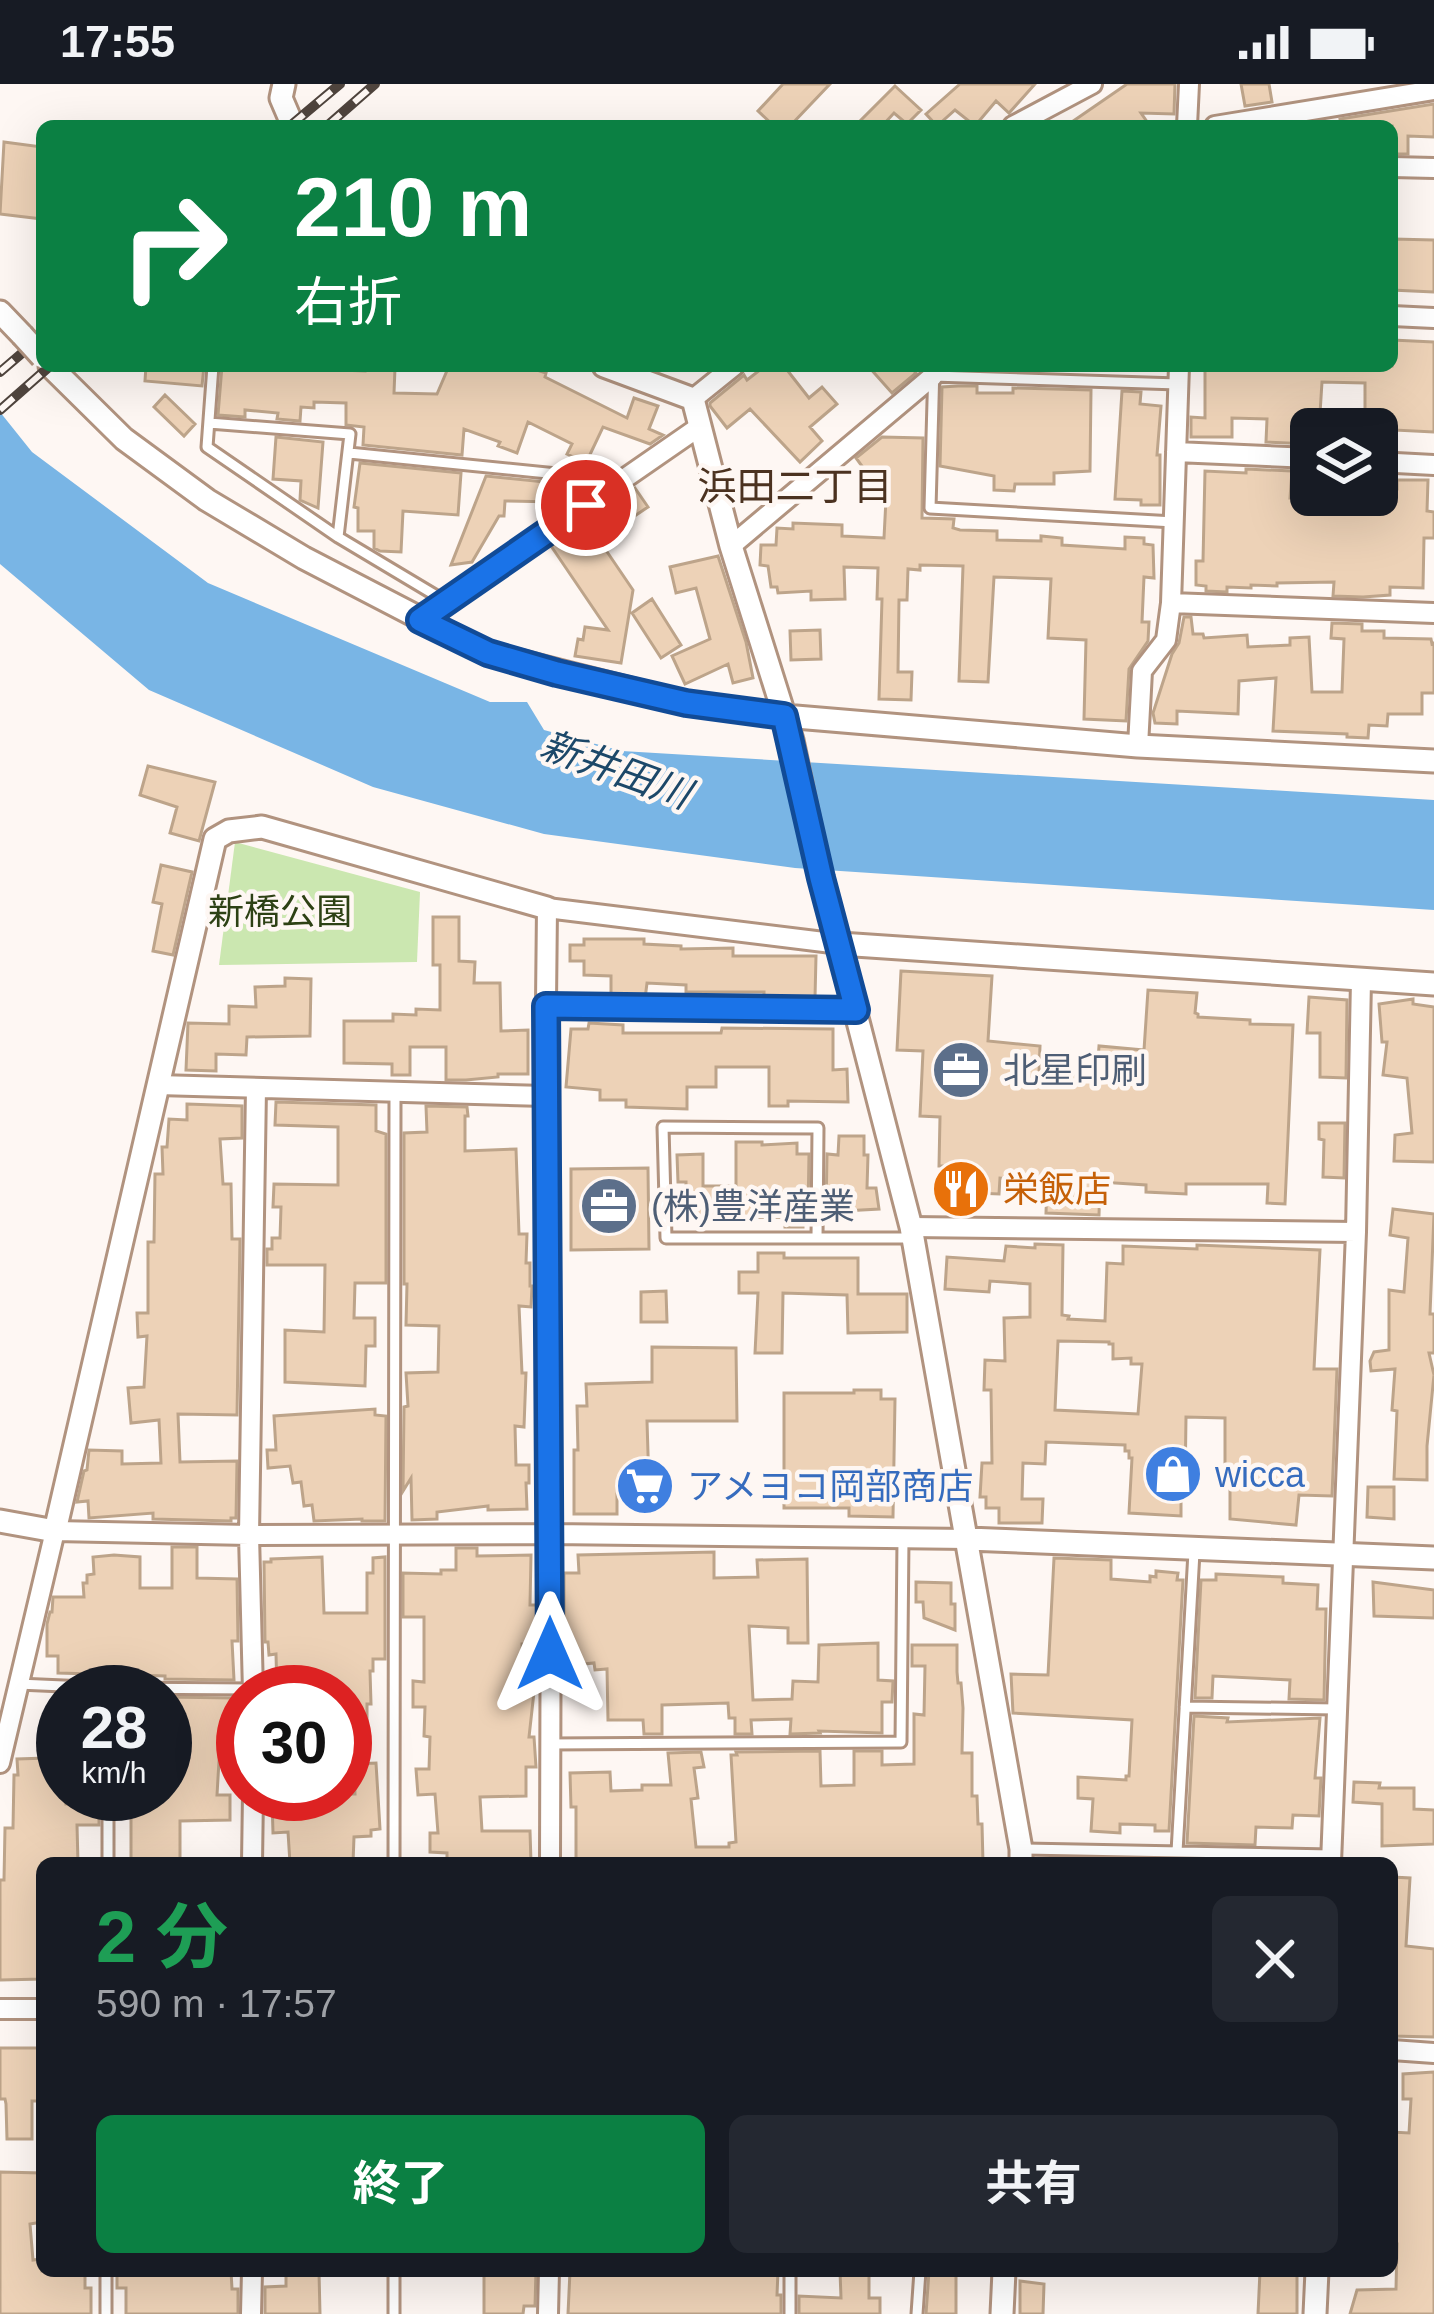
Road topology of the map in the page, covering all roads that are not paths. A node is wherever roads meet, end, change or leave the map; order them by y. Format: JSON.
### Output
{"nodes":[{"id":1,"x":284,"y":84,"type":"edge"},
{"id":2,"x":1092,"y":84,"type":"edge"},
{"id":3,"x":1189,"y":84,"type":"edge"},
{"id":4,"x":1434,"y":90,"type":"edge"},
{"id":5,"x":290,"y":120,"type":"edge"},
{"id":6,"x":1024,"y":120,"type":"edge"},
{"id":7,"x":1187,"y":120,"type":"edge"},
{"id":8,"x":1252,"y":120,"type":"edge"},
{"id":9,"x":1398,"y":167,"type":"edge"},
{"id":10,"x":1434,"y":169,"type":"edge"},
{"id":11,"x":0,"y":312,"type":"edge"},
{"id":12,"x":1398,"y":316,"type":"edge"},
{"id":13,"x":1434,"y":318,"type":"edge"},
{"id":14,"x":36,"y":350,"type":"edge"},
{"id":15,"x":56,"y":372,"type":"edge"},
{"id":16,"x":213,"y":372,"type":"edge"},
{"id":17,"x":620,"y":372,"type":"edge"},
{"id":18,"x":727,"y":372,"type":"edge"},
{"id":19,"x":932,"y":372,"type":"edge"},
{"id":20,"x":933,"y":372,"type":"edge"},
{"id":21,"x":994,"y":372,"type":"edge"},
{"id":22,"x":1179,"y":375,"type":"edge"},
{"id":23,"x":693,"y":399,"type":"junction"},
{"id":24,"x":209,"y":423,"type":"junction"},
{"id":25,"x":699,"y":427,"type":"junction"},
{"id":26,"x":1176,"y":452,"type":"junction"},
{"id":27,"x":349,"y":453,"type":"junction"},
{"id":28,"x":1290,"y":457,"type":"edge"},
{"id":29,"x":1398,"y":463,"type":"edge"},
{"id":30,"x":1434,"y":465,"type":"edge"},
{"id":31,"x":621,"y":481,"type":"junction"},
{"id":32,"x":1174,"y":522,"type":"junction"},
{"id":33,"x":338,"y":537,"type":"junction"},
{"id":34,"x":731,"y":546,"type":"junction"},
{"id":35,"x":445,"y":601,"type":"junction"},
{"id":36,"x":1171,"y":603,"type":"junction"},
{"id":37,"x":1434,"y":614,"type":"edge"},
{"id":38,"x":420,"y":620,"type":"junction"},
{"id":39,"x":784,"y":716,"type":"junction"},
{"id":40,"x":1138,"y":746,"type":"junction"},
{"id":41,"x":1434,"y":760,"type":"edge"},
{"id":42,"x":547,"y":908,"type":"junction"},
{"id":43,"x":839,"y":944,"type":"junction"},
{"id":44,"x":1361,"y":980,"type":"junction"},
{"id":45,"x":1434,"y":984,"type":"edge"},
{"id":46,"x":546,"y":1006,"type":"junction"},
{"id":47,"x":856,"y":1010,"type":"junction"},
{"id":48,"x":158,"y":1085,"type":"junction"},
{"id":49,"x":256,"y":1088,"type":"junction"},
{"id":50,"x":395,"y":1092,"type":"junction"},
{"id":51,"x":545,"y":1096,"type":"junction"},
{"id":52,"x":912,"y":1232,"type":"junction"},
{"id":53,"x":1356,"y":1232,"type":"junction"},
{"id":54,"x":817,"y":1237,"type":"junction"},
{"id":55,"x":0,"y":1521,"type":"edge"},
{"id":56,"x":55,"y":1531,"type":"junction"},
{"id":57,"x":551,"y":1534,"type":"junction"},
{"id":58,"x":249,"y":1535,"type":"junction"},
{"id":59,"x":394,"y":1536,"type":"junction"},
{"id":60,"x":903,"y":1539,"type":"junction"},
{"id":61,"x":968,"y":1539,"type":"junction"},
{"id":62,"x":1194,"y":1548,"type":"junction"},
{"id":63,"x":1342,"y":1554,"type":"junction"},
{"id":64,"x":1434,"y":1558,"type":"edge"},
{"id":65,"x":252,"y":1665,"type":"edge"},
{"id":66,"x":18,"y":1684,"type":"junction"},
{"id":67,"x":36,"y":1685,"type":"edge"},
{"id":68,"x":1185,"y":1707,"type":"junction"},
{"id":69,"x":1336,"y":1709,"type":"junction"},
{"id":70,"x":549,"y":1744,"type":"junction"},
{"id":71,"x":0,"y":1763,"type":"edge"},
{"id":72,"x":108,"y":1821,"type":"edge"},
{"id":73,"x":253,"y":1821,"type":"edge"},
{"id":74,"x":1177,"y":1852,"type":"junction"},
{"id":75,"x":1021,"y":1856,"type":"edge"},
{"id":76,"x":108,"y":1857,"type":"edge"},
{"id":77,"x":252,"y":1857,"type":"edge"},
{"id":78,"x":394,"y":1857,"type":"edge"},
{"id":79,"x":550,"y":1857,"type":"edge"},
{"id":80,"x":1287,"y":1857,"type":"edge"},
{"id":81,"x":1331,"y":1857,"type":"edge"},
{"id":82,"x":0,"y":2009,"type":"edge"},
{"id":83,"x":36,"y":2009,"type":"edge"},
{"id":84,"x":1398,"y":2050,"type":"edge"},
{"id":85,"x":1434,"y":2053,"type":"edge"},
{"id":86,"x":106,"y":2277,"type":"edge"},
{"id":87,"x":251,"y":2277,"type":"edge"},
{"id":88,"x":394,"y":2277,"type":"edge"},
{"id":89,"x":549,"y":2277,"type":"edge"},
{"id":90,"x":790,"y":2277,"type":"edge"},
{"id":91,"x":919,"y":2277,"type":"edge"},
{"id":92,"x":1004,"y":2277,"type":"edge"},
{"id":93,"x":1317,"y":2277,"type":"edge"},
{"id":94,"x":106,"y":2314,"type":"edge"},
{"id":95,"x":251,"y":2314,"type":"edge"},
{"id":96,"x":394,"y":2314,"type":"edge"},
{"id":97,"x":548,"y":2314,"type":"edge"},
{"id":98,"x":790,"y":2314,"type":"edge"},
{"id":99,"x":916,"y":2314,"type":"edge"},
{"id":100,"x":1002,"y":2314,"type":"edge"},
{"id":101,"x":1315,"y":2314,"type":"edge"}],
"edges":[{"from":1,"to":5,"type":"street"},
{"from":2,"to":6,"type":"street"},
{"from":3,"to":7,"type":"street"},
{"from":4,"to":8,"type":"street"},
{"from":9,"to":10,"type":"street"},
{"from":11,"to":14,"type":"street","bridge":true},
{"from":12,"to":13,"type":"street"},
{"from":15,"to":38,"type":"street"},
{"from":16,"to":24,"type":"lane"},
{"from":17,"to":23,"type":"street"},
{"from":18,"to":23,"type":"street"},
{"from":19,"to":34,"type":"street"},
{"from":20,"to":32,"type":"lane"},
{"from":21,"to":22,"type":"lane"},
{"from":22,"to":26,"type":"street"},
{"from":23,"to":25,"type":"street"},
{"from":24,"to":27,"type":"lane"},
{"from":24,"to":33,"type":"lane"},
{"from":25,"to":31,"type":"street"},
{"from":25,"to":34,"type":"street"},
{"from":26,"to":28,"type":"street"},
{"from":26,"to":32,"type":"street"},
{"from":27,"to":31,"type":"lane"},
{"from":27,"to":33,"type":"lane"},
{"from":29,"to":30,"type":"street"},
{"from":31,"to":35,"type":"street"},
{"from":32,"to":36,"type":"street"},
{"from":33,"to":35,"type":"lane"},
{"from":34,"to":39,"type":"street"},
{"from":35,"to":38,"type":"street"},
{"from":36,"to":37,"type":"street"},
{"from":36,"to":40,"type":"street"},
{"from":38,"to":39,"type":"street"},
{"from":39,"to":40,"type":"street"},
{"from":39,"to":43,"type":"street"},
{"from":40,"to":41,"type":"street"},
{"from":42,"to":43,"type":"street"},
{"from":42,"to":46,"type":"street"},
{"from":42,"to":48,"type":"street"},
{"from":43,"to":44,"type":"street"},
{"from":43,"to":47,"type":"street"},
{"from":44,"to":45,"type":"street"},
{"from":44,"to":53,"type":"street"},
{"from":46,"to":47,"type":"lane"},
{"from":46,"to":51,"type":"street"},
{"from":47,"to":52,"type":"street"},
{"from":48,"to":49,"type":"street"},
{"from":48,"to":56,"type":"street"},
{"from":49,"to":50,"type":"street"},
{"from":49,"to":58,"type":"street"},
{"from":50,"to":51,"type":"street"},
{"from":50,"to":59,"type":"lane"},
{"from":51,"to":57,"type":"street"},
{"from":52,"to":53,"type":"street"},
{"from":52,"to":54,"type":"lane"},
{"from":52,"to":61,"type":"street"},
{"from":53,"to":63,"type":"street"},
{"from":54,"to":54,"type":"lane"},
{"from":55,"to":56,"type":"street"},
{"from":56,"to":58,"type":"street"},
{"from":56,"to":66,"type":"street"},
{"from":57,"to":59,"type":"street"},
{"from":57,"to":60,"type":"street"},
{"from":57,"to":70,"type":"street"},
{"from":58,"to":59,"type":"street"},
{"from":58,"to":65,"type":"street"},
{"from":59,"to":78,"type":"lane"},
{"from":60,"to":61,"type":"street"},
{"from":60,"to":70,"type":"lane"},
{"from":61,"to":62,"type":"street"},
{"from":61,"to":75,"type":"street"},
{"from":62,"to":63,"type":"street"},
{"from":62,"to":68,"type":"lane"},
{"from":63,"to":64,"type":"street"},
{"from":63,"to":69,"type":"street"},
{"from":66,"to":67,"type":"lane"},
{"from":66,"to":71,"type":"street"},
{"from":68,"to":69,"type":"lane"},
{"from":68,"to":74,"type":"lane"},
{"from":69,"to":81,"type":"street"},
{"from":70,"to":79,"type":"street"},
{"from":72,"to":76,"type":"lane"},
{"from":73,"to":77,"type":"street"},
{"from":74,"to":75,"type":"lane"},
{"from":74,"to":80,"type":"lane"},
{"from":82,"to":83,"type":"street"},
{"from":84,"to":85,"type":"street"},
{"from":86,"to":94,"type":"lane"},
{"from":87,"to":95,"type":"street"},
{"from":88,"to":96,"type":"lane"},
{"from":89,"to":97,"type":"street"},
{"from":90,"to":98,"type":"lane"},
{"from":91,"to":99,"type":"lane"},
{"from":92,"to":100,"type":"street"},
{"from":93,"to":101,"type":"street"}]}
